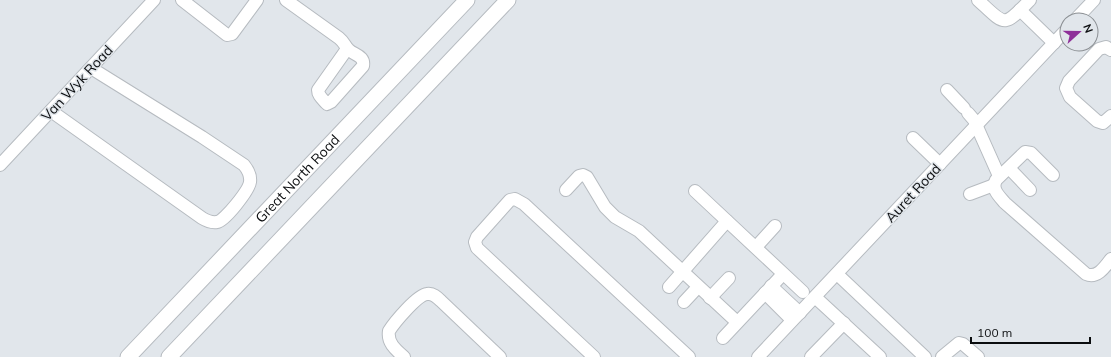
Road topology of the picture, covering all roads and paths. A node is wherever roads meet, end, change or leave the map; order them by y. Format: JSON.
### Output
{"nodes":[{"id":1,"x":154,"y":0,"type":"edge"},
{"id":2,"x":182,"y":0,"type":"edge"},
{"id":3,"x":257,"y":0,"type":"edge"},
{"id":4,"x":286,"y":0,"type":"edge"},
{"id":5,"x":467,"y":0,"type":"edge"},
{"id":6,"x":508,"y":0,"type":"edge"},
{"id":7,"x":978,"y":0,"type":"edge"},
{"id":8,"x":1094,"y":0,"type":"edge"},
{"id":9,"x":1025,"y":5,"type":"edge"},
{"id":10,"x":1083,"y":12,"type":"edge"},
{"id":11,"x":1059,"y":35,"type":"edge"},
{"id":12,"x":1059,"y":37,"type":"edge"},
{"id":13,"x":347,"y":49,"type":"dead end"},
{"id":14,"x":1111,"y":50,"type":"edge"},
{"id":15,"x":91,"y":68,"type":"junction"},
{"id":16,"x":947,"y":90,"type":"dead end"},
{"id":17,"x":50,"y":112,"type":"junction"},
{"id":18,"x":1111,"y":116,"type":"edge"},
{"id":19,"x":976,"y":126,"type":"junction"},
{"id":20,"x":913,"y":138,"type":"dead end"},
{"id":21,"x":940,"y":164,"type":"junction"},
{"id":22,"x":0,"y":165,"type":"edge"},
{"id":23,"x":1009,"y":168,"type":"junction"},
{"id":24,"x":1053,"y":175,"type":"dead end"},
{"id":25,"x":996,"y":181,"type":"junction"},
{"id":26,"x":566,"y":190,"type":"dead end"},
{"id":27,"x":1030,"y":190,"type":"dead end"},
{"id":28,"x":695,"y":191,"type":"dead end"},
{"id":29,"x":970,"y":194,"type":"dead end"},
{"id":30,"x":727,"y":221,"type":"junction"},
{"id":31,"x":774,"y":226,"type":"dead end"},
{"id":32,"x":756,"y":247,"type":"junction"},
{"id":33,"x":1111,"y":259,"type":"edge"},
{"id":34,"x":683,"y":273,"type":"junction"},
{"id":35,"x":783,"y":274,"type":"junction"},
{"id":36,"x":837,"y":274,"type":"junction"},
{"id":37,"x":729,"y":278,"type":"dead end"},
{"id":38,"x":669,"y":287,"type":"dead end"},
{"id":39,"x":698,"y":287,"type":"junction"},
{"id":40,"x":768,"y":289,"type":"junction"},
{"id":41,"x":803,"y":292,"type":"dead end"},
{"id":42,"x":815,"y":296,"type":"junction"},
{"id":43,"x":710,"y":298,"type":"junction"},
{"id":44,"x":684,"y":302,"type":"dead end"},
{"id":45,"x":796,"y":316,"type":"junction"},
{"id":46,"x":737,"y":322,"type":"junction"},
{"id":47,"x":844,"y":323,"type":"junction"},
{"id":48,"x":723,"y":338,"type":"dead end"},
{"id":49,"x":945,"y":356,"type":"edge"},
{"id":50,"x":128,"y":357,"type":"edge"},
{"id":51,"x":169,"y":357,"type":"edge"},
{"id":52,"x":404,"y":357,"type":"edge"},
{"id":53,"x":500,"y":357,"type":"edge"},
{"id":54,"x":594,"y":357,"type":"edge"},
{"id":55,"x":688,"y":357,"type":"edge"},
{"id":56,"x":758,"y":357,"type":"edge"},
{"id":57,"x":811,"y":357,"type":"edge"},
{"id":58,"x":880,"y":357,"type":"edge"},
{"id":59,"x":926,"y":357,"type":"edge"},
{"id":60,"x":978,"y":357,"type":"edge"}],
"edges":[{"from":1,"to":15,"type":"street","name":"Van Wyk Road"},
{"from":2,"to":3,"type":"street"},
{"from":4,"to":13,"type":"street"},
{"from":5,"to":50,"type":"main road","name":"Great North Road"},
{"from":6,"to":51,"type":"main road","name":"Great North Road"},
{"from":7,"to":9,"type":"street"},
{"from":8,"to":10,"type":"street"},
{"from":9,"to":11,"type":"street"},
{"from":12,"to":19,"type":"street","name":"Auret Road"},
{"from":14,"to":18,"type":"street"},
{"from":15,"to":17,"type":"street","name":"Van Wyk Road"},
{"from":15,"to":17,"type":"street"},
{"from":16,"to":19,"type":"street"},
{"from":17,"to":22,"type":"street","name":"Van Wyk Road"},
{"from":19,"to":21,"type":"street","name":"Auret Road"},
{"from":19,"to":25,"type":"street"},
{"from":20,"to":21,"type":"street"},
{"from":21,"to":36,"type":"street","name":"Auret Road"},
{"from":23,"to":24,"type":"street"},
{"from":23,"to":25,"type":"street"},
{"from":23,"to":27,"type":"street"},
{"from":25,"to":29,"type":"street"},
{"from":25,"to":33,"type":"street"},
{"from":26,"to":34,"type":"street"},
{"from":28,"to":30,"type":"street"},
{"from":30,"to":32,"type":"street"},
{"from":30,"to":34,"type":"street"},
{"from":31,"to":32,"type":"street"},
{"from":32,"to":35,"type":"street"},
{"from":34,"to":38,"type":"street"},
{"from":34,"to":39,"type":"street"},
{"from":35,"to":40,"type":"street"},
{"from":35,"to":41,"type":"street"},
{"from":36,"to":42,"type":"street","name":"Auret Road"},
{"from":36,"to":59,"type":"street"},
{"from":37,"to":43,"type":"street"},
{"from":39,"to":43,"type":"street"},
{"from":39,"to":44,"type":"street"},
{"from":40,"to":45,"type":"street"},
{"from":40,"to":46,"type":"street"},
{"from":42,"to":45,"type":"street","name":"Auret Road"},
{"from":42,"to":47,"type":"street"},
{"from":43,"to":46,"type":"street"},
{"from":45,"to":56,"type":"street","name":"Auret Road"},
{"from":46,"to":48,"type":"street"},
{"from":47,"to":57,"type":"street"},
{"from":47,"to":58,"type":"street"},
{"from":49,"to":60,"type":"street"},
{"from":52,"to":53,"type":"street"},
{"from":54,"to":55,"type":"street"}]}
